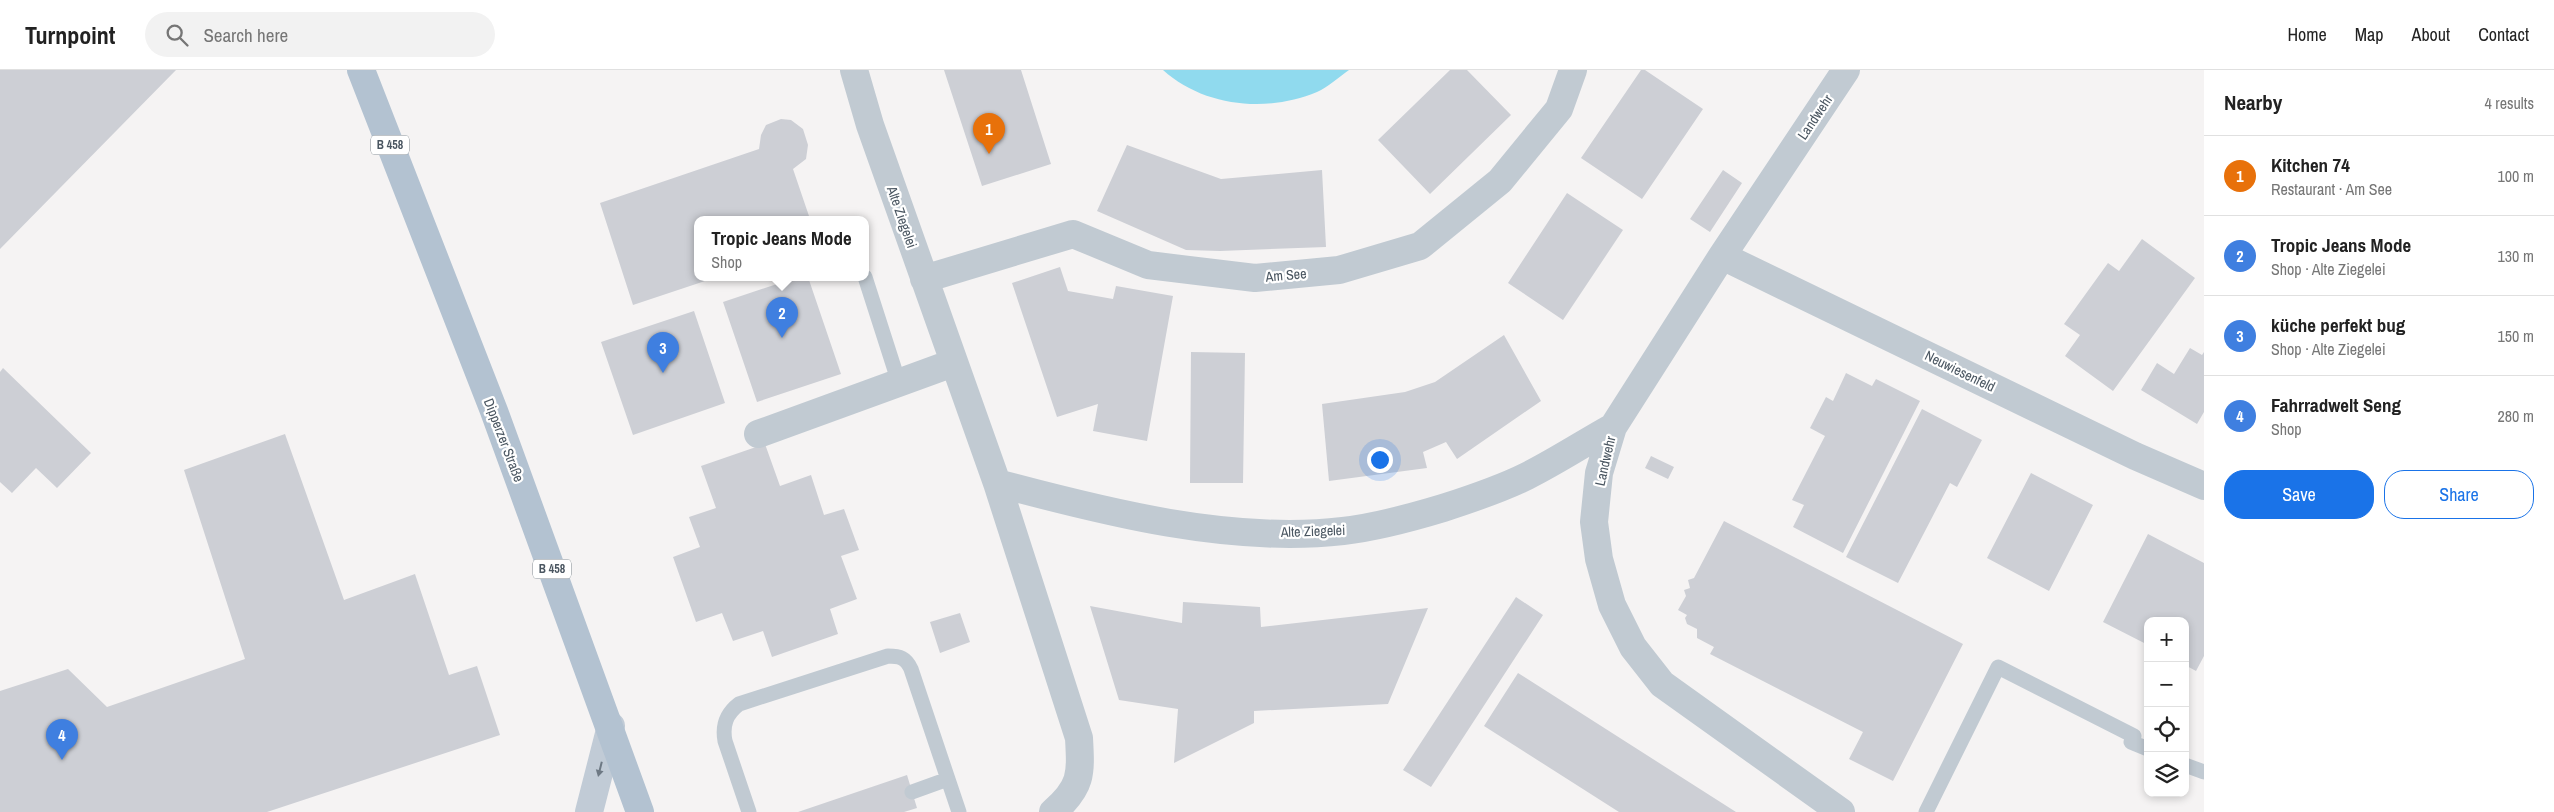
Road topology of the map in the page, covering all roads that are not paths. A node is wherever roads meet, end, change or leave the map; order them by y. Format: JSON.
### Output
{"nodes":[{"id":1,"x":361,"y":70,"type":"edge"},
{"id":2,"x":854,"y":70,"type":"edge"},
{"id":3,"x":1573,"y":70,"type":"edge"},
{"id":4,"x":1846,"y":70,"type":"edge"},
{"id":5,"x":1722,"y":256,"type":"junction"},
{"id":6,"x":924,"y":279,"type":"junction"},
{"id":7,"x":866,"y":281,"type":"edge"},
{"id":8,"x":953,"y":363,"type":"junction"},
{"id":9,"x":899,"y":383,"type":"junction"},
{"id":10,"x":1613,"y":427,"type":"junction"},
{"id":11,"x":758,"y":434,"type":"dead end"},
{"id":12,"x":2202,"y":482,"type":"edge"},
{"id":13,"x":997,"y":483,"type":"junction"},
{"id":14,"x":611,"y":726,"type":"junction"},
{"id":15,"x":2144,"y":747,"type":"edge"},
{"id":16,"x":2189,"y":766,"type":"edge"},
{"id":17,"x":2204,"y":772,"type":"edge"},
{"id":18,"x":948,"y":779,"type":"junction"},
{"id":19,"x":912,"y":792,"type":"dead end"},
{"id":20,"x":1066,"y":807,"type":"edge"},
{"id":21,"x":589,"y":812,"type":"edge"},
{"id":22,"x":640,"y":812,"type":"edge"},
{"id":23,"x":749,"y":812,"type":"edge"},
{"id":24,"x":959,"y":812,"type":"edge"},
{"id":25,"x":1841,"y":812,"type":"edge"},
{"id":26,"x":1926,"y":812,"type":"edge"}],
"edges":[{"from":1,"to":14,"type":"main road","name":"Dipperzer Straße","number":"B 458"},
{"from":2,"to":6,"type":"street","name":"Alte Ziegelei"},
{"from":3,"to":6,"type":"street","name":"Am See"},
{"from":4,"to":5,"type":"street","name":"Landwehr"},
{"from":5,"to":10,"type":"street","name":"Landwehr"},
{"from":5,"to":12,"type":"street","name":"Neuwiesenfeld"},
{"from":6,"to":8,"type":"street","name":"Alte Ziegelei"},
{"from":7,"to":9,"type":"lane"},
{"from":8,"to":9,"type":"street"},
{"from":8,"to":13,"type":"street","name":"Alte Ziegelei"},
{"from":9,"to":11,"type":"street"},
{"from":10,"to":13,"type":"street","name":"Alte Ziegelei"},
{"from":10,"to":25,"type":"street","name":"Landwehr"},
{"from":13,"to":20,"type":"street","name":"Alte Ziegelei"},
{"from":14,"to":21,"type":"main road","one_way":true},
{"from":14,"to":22,"type":"main road","name":"Dipperzer Straße","number":"B 458"},
{"from":15,"to":26,"type":"lane"},
{"from":16,"to":17,"type":"lane"},
{"from":18,"to":19,"type":"lane"},
{"from":18,"to":23,"type":"lane"},
{"from":18,"to":24,"type":"lane"}]}
